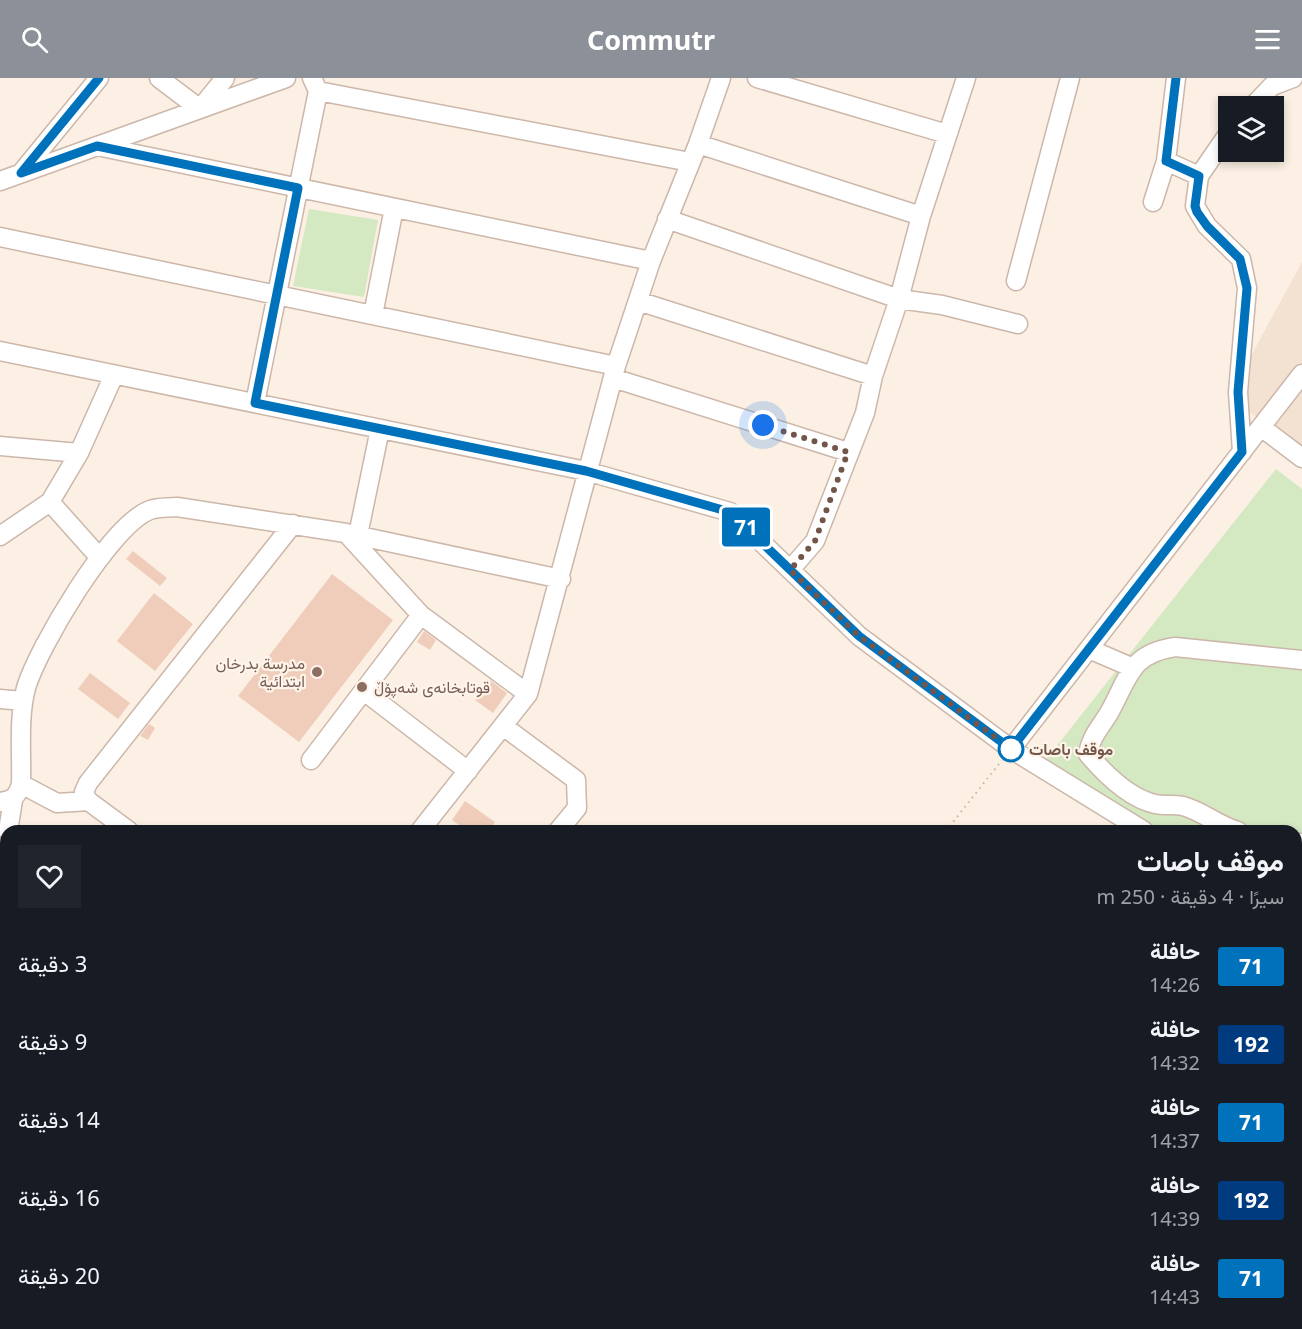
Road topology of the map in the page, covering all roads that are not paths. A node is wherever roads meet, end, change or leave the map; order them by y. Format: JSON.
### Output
{"nodes":[{"id":1,"x":99,"y":78,"type":"edge"},
{"id":2,"x":159,"y":78,"type":"edge"},
{"id":3,"x":225,"y":78,"type":"edge"},
{"id":4,"x":286,"y":78,"type":"edge"},
{"id":5,"x":721,"y":78,"type":"edge"},
{"id":6,"x":757,"y":78,"type":"edge"},
{"id":7,"x":966,"y":78,"type":"edge"},
{"id":8,"x":1070,"y":78,"type":"edge"},
{"id":9,"x":1176,"y":78,"type":"edge"},
{"id":10,"x":1293,"y":78,"type":"edge"},
{"id":11,"x":1270,"y":82,"type":"edge"},
{"id":12,"x":315,"y":85,"type":"edge"},
{"id":13,"x":1260,"y":96,"type":"edge"},
{"id":14,"x":200,"y":109,"type":"junction"},
{"id":15,"x":947,"y":134,"type":"junction"},
{"id":16,"x":698,"y":144,"type":"junction"},
{"id":17,"x":97,"y":146,"type":"junction"},
{"id":18,"x":1218,"y":148,"type":"edge"},
{"id":19,"x":1166,"y":161,"type":"junction"},
{"id":20,"x":690,"y":162,"type":"junction"},
{"id":21,"x":21,"y":173,"type":"junction"},
{"id":22,"x":1199,"y":176,"type":"junction"},
{"id":23,"x":0,"y":181,"type":"edge"},
{"id":24,"x":298,"y":188,"type":"junction"},
{"id":25,"x":1153,"y":202,"type":"dead end"},
{"id":26,"x":394,"y":208,"type":"junction"},
{"id":27,"x":921,"y":216,"type":"junction"},
{"id":28,"x":667,"y":219,"type":"junction"},
{"id":29,"x":0,"y":237,"type":"edge"},
{"id":30,"x":651,"y":261,"type":"junction"},
{"id":31,"x":1017,"y":281,"type":"dead end"},
{"id":32,"x":277,"y":295,"type":"junction"},
{"id":33,"x":899,"y":299,"type":"junction"},
{"id":34,"x":638,"y":301,"type":"junction"},
{"id":35,"x":373,"y":315,"type":"junction"},
{"id":36,"x":1018,"y":324,"type":"dead end"},
{"id":37,"x":0,"y":351,"type":"edge"},
{"id":38,"x":614,"y":372,"type":"junction"},
{"id":39,"x":1302,"y":374,"type":"edge"},
{"id":40,"x":114,"y":375,"type":"junction"},
{"id":41,"x":873,"y":376,"type":"junction"},
{"id":42,"x":255,"y":403,"type":"junction"},
{"id":43,"x":1261,"y":427,"type":"junction"},
{"id":44,"x":380,"y":429,"type":"junction"},
{"id":45,"x":0,"y":446,"type":"edge"},
{"id":46,"x":848,"y":452,"type":"junction"},
{"id":47,"x":1242,"y":452,"type":"junction"},
{"id":48,"x":79,"y":453,"type":"junction"},
{"id":49,"x":1302,"y":458,"type":"edge"},
{"id":50,"x":586,"y":471,"type":"junction"},
{"id":51,"x":50,"y":502,"type":"junction"},
{"id":52,"x":292,"y":524,"type":"junction"},
{"id":53,"x":2,"y":534,"type":"edge"},
{"id":54,"x":352,"y":534,"type":"junction"},
{"id":55,"x":100,"y":558,"type":"junction"},
{"id":56,"x":790,"y":570,"type":"junction"},
{"id":57,"x":561,"y":579,"type":"junction"},
{"id":58,"x":421,"y":615,"type":"junction"},
{"id":59,"x":1089,"y":649,"type":"junction"},
{"id":60,"x":1302,"y":660,"type":"edge"},
{"id":61,"x":1131,"y":667,"type":"junction"},
{"id":62,"x":364,"y":691,"type":"junction"},
{"id":63,"x":528,"y":694,"type":"junction"},
{"id":64,"x":0,"y":699,"type":"edge"},
{"id":65,"x":23,"y":701,"type":"junction"},
{"id":66,"x":503,"y":726,"type":"junction"},
{"id":67,"x":1011,"y":749,"type":"junction"},
{"id":68,"x":311,"y":760,"type":"dead end"},
{"id":69,"x":468,"y":771,"type":"junction"},
{"id":70,"x":11,"y":795,"type":"edge"},
{"id":71,"x":88,"y":801,"type":"junction"},
{"id":72,"x":8,"y":825,"type":"edge"},
{"id":73,"x":121,"y":825,"type":"edge"},
{"id":74,"x":425,"y":825,"type":"edge"},
{"id":75,"x":563,"y":825,"type":"edge"},
{"id":76,"x":1134,"y":825,"type":"edge"},
{"id":77,"x":1220,"y":825,"type":"edge"}],
"edges":[{"from":1,"to":21,"type":"street"},
{"from":2,"to":14,"type":"street"},
{"from":3,"to":14,"type":"street"},
{"from":4,"to":14,"type":"street"},
{"from":5,"to":16,"type":"street"},
{"from":6,"to":15,"type":"street"},
{"from":7,"to":15,"type":"street"},
{"from":8,"to":31,"type":"street"},
{"from":9,"to":19,"type":"street"},
{"from":10,"to":11,"type":"street"},
{"from":11,"to":13,"type":"street"},
{"from":12,"to":20,"type":"street"},
{"from":12,"to":24,"type":"street"},
{"from":14,"to":17,"type":"street"},
{"from":15,"to":27,"type":"street"},
{"from":16,"to":20,"type":"street"},
{"from":16,"to":27,"type":"street"},
{"from":17,"to":21,"type":"street"},
{"from":17,"to":24,"type":"street"},
{"from":18,"to":22,"type":"street"},
{"from":19,"to":22,"type":"street"},
{"from":19,"to":25,"type":"street"},
{"from":20,"to":28,"type":"street"},
{"from":21,"to":23,"type":"street"},
{"from":22,"to":47,"type":"street"},
{"from":24,"to":26,"type":"street"},
{"from":24,"to":32,"type":"street"},
{"from":26,"to":30,"type":"street"},
{"from":26,"to":35,"type":"street"},
{"from":27,"to":33,"type":"street"},
{"from":28,"to":30,"type":"street"},
{"from":28,"to":33,"type":"street"},
{"from":29,"to":32,"type":"street"},
{"from":30,"to":34,"type":"street"},
{"from":32,"to":35,"type":"street"},
{"from":32,"to":42,"type":"street"},
{"from":33,"to":36,"type":"street"},
{"from":33,"to":41,"type":"street"},
{"from":34,"to":38,"type":"street"},
{"from":34,"to":41,"type":"street"},
{"from":35,"to":38,"type":"street"},
{"from":37,"to":40,"type":"street"},
{"from":38,"to":46,"type":"street"},
{"from":38,"to":50,"type":"street"},
{"from":39,"to":43,"type":"street"},
{"from":40,"to":42,"type":"street"},
{"from":40,"to":48,"type":"street"},
{"from":41,"to":46,"type":"street"},
{"from":42,"to":44,"type":"street"},
{"from":43,"to":47,"type":"street"},
{"from":43,"to":49,"type":"street"},
{"from":44,"to":50,"type":"street"},
{"from":44,"to":54,"type":"street"},
{"from":45,"to":48,"type":"street"},
{"from":46,"to":56,"type":"street"},
{"from":47,"to":59,"type":"street"},
{"from":48,"to":51,"type":"street"},
{"from":50,"to":56,"type":"street"},
{"from":50,"to":57,"type":"street"},
{"from":51,"to":53,"type":"street"},
{"from":51,"to":55,"type":"street"},
{"from":52,"to":54,"type":"street"},
{"from":52,"to":55,"type":"street"},
{"from":52,"to":71,"type":"street"},
{"from":54,"to":57,"type":"street"},
{"from":54,"to":58,"type":"street"},
{"from":55,"to":65,"type":"street"},
{"from":56,"to":67,"type":"street"},
{"from":57,"to":63,"type":"street"},
{"from":58,"to":62,"type":"street"},
{"from":58,"to":63,"type":"street"},
{"from":59,"to":61,"type":"street"},
{"from":59,"to":67,"type":"street"},
{"from":60,"to":61,"type":"street"},
{"from":61,"to":77,"type":"street"},
{"from":62,"to":68,"type":"street"},
{"from":62,"to":69,"type":"street"},
{"from":63,"to":66,"type":"street"},
{"from":64,"to":65,"type":"street"},
{"from":65,"to":70,"type":"street"},
{"from":66,"to":69,"type":"street"},
{"from":66,"to":75,"type":"street"},
{"from":67,"to":76,"type":"street"},
{"from":69,"to":74,"type":"street"},
{"from":70,"to":71,"type":"street"},
{"from":70,"to":72,"type":"street"},
{"from":71,"to":73,"type":"street"}]}
